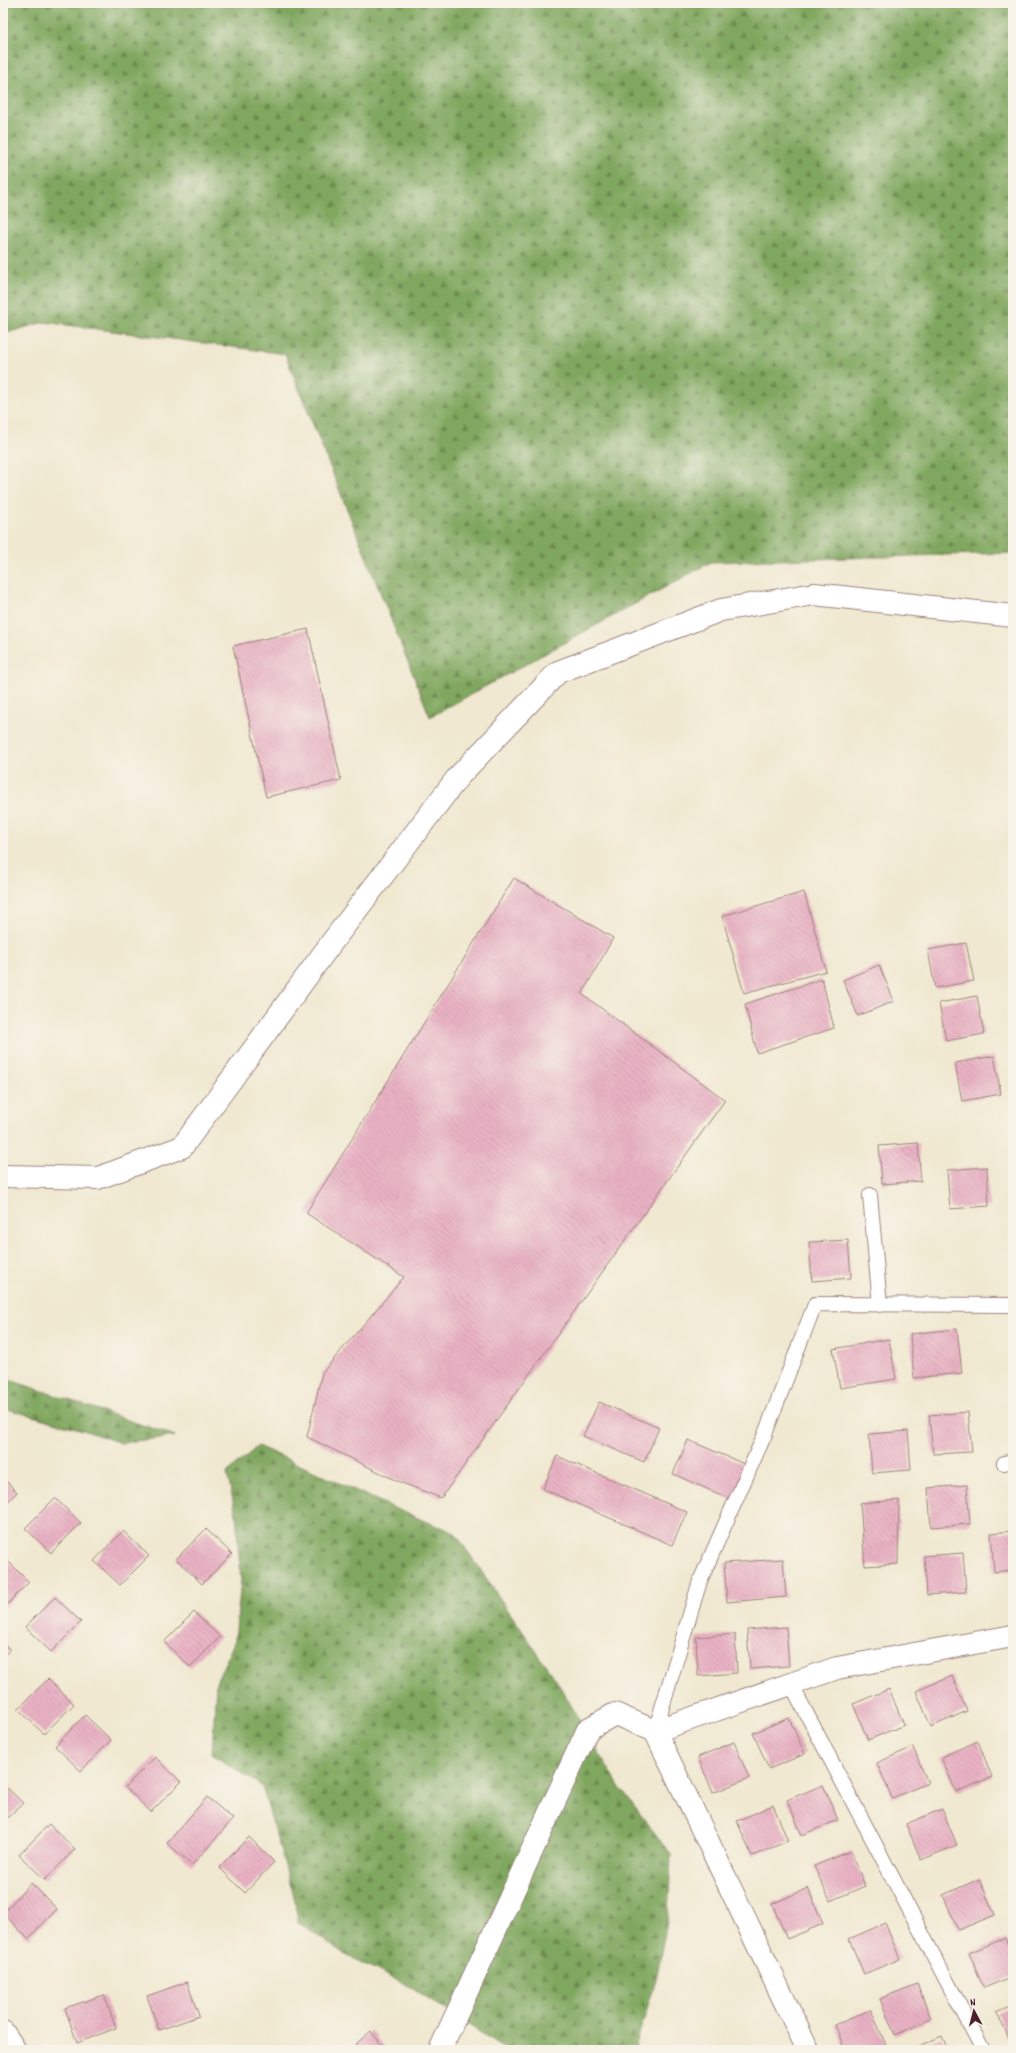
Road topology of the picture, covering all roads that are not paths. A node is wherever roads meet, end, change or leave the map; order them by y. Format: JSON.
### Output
{"nodes":[{"id":1,"x":1013,"y":616,"type":"edge"},
{"id":2,"x":3,"y":1176,"type":"edge"},
{"id":3,"x":870,"y":1194,"type":"dead end"},
{"id":4,"x":880,"y":1305,"type":"junction"},
{"id":5,"x":1013,"y":1305,"type":"edge"},
{"id":6,"x":1013,"y":1636,"type":"edge"},
{"id":7,"x":791,"y":1684,"type":"junction"},
{"id":8,"x":655,"y":1731,"type":"junction"},
{"id":9,"x":3,"y":2032,"type":"edge"},
{"id":10,"x":15,"y":2050,"type":"edge"},
{"id":11,"x":440,"y":2050,"type":"edge"},
{"id":12,"x":808,"y":2050,"type":"edge"},
{"id":13,"x":983,"y":2050,"type":"edge"}],
"edges":[{"from":1,"to":2,"type":"street"},
{"from":3,"to":4,"type":"lane"},
{"from":4,"to":5,"type":"lane"},
{"from":4,"to":8,"type":"lane"},
{"from":6,"to":7,"type":"street"},
{"from":7,"to":8,"type":"street"},
{"from":7,"to":13,"type":"lane"},
{"from":8,"to":11,"type":"street"},
{"from":8,"to":12,"type":"street"},
{"from":9,"to":10,"type":"street"}]}
